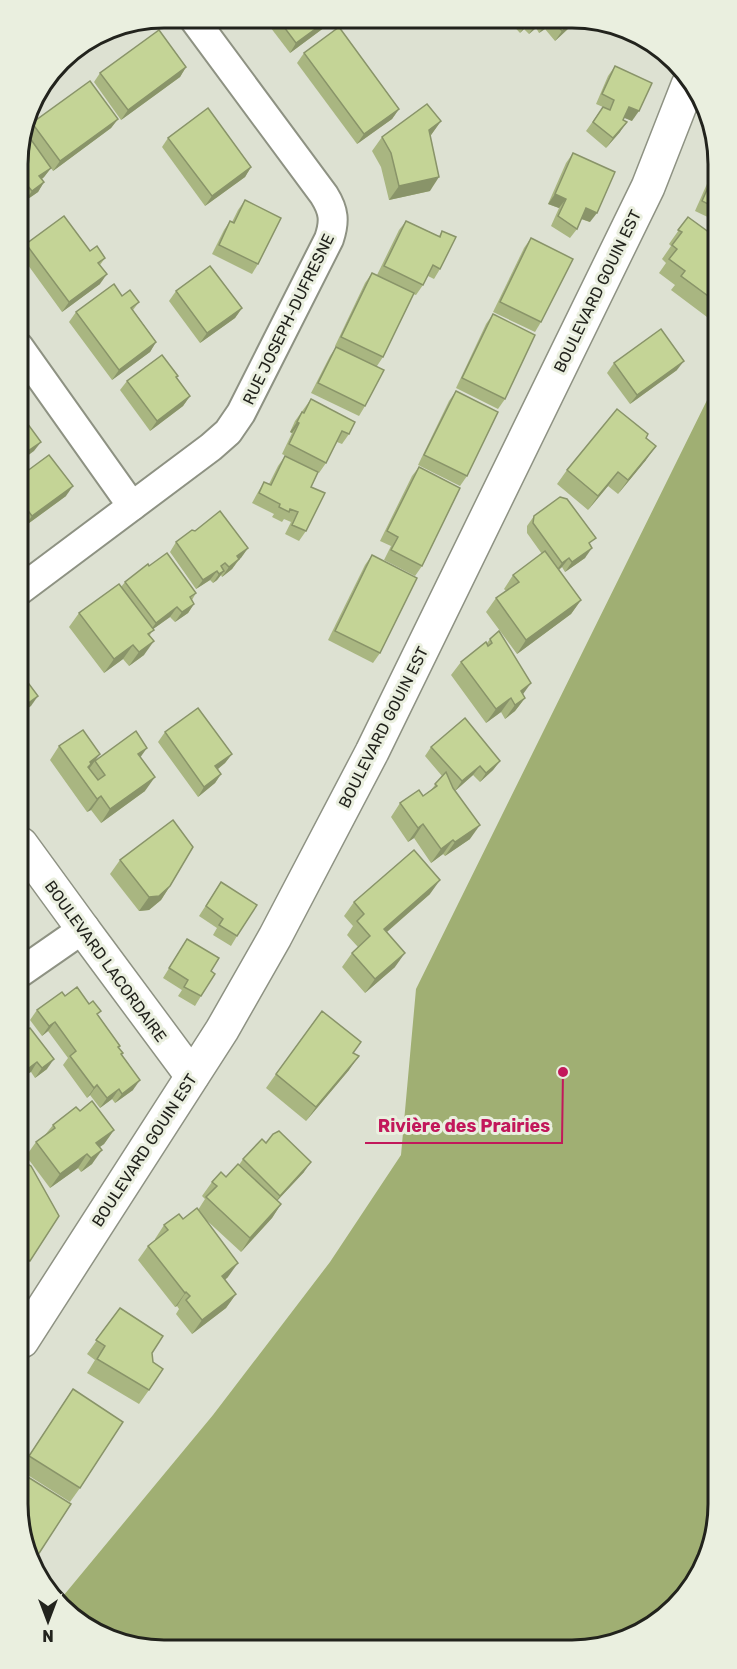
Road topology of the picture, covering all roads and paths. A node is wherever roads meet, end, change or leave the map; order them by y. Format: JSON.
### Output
{"nodes":[{"id":1,"x":201,"y":29,"type":"edge"},
{"id":2,"x":686,"y":91,"type":"edge"},
{"id":3,"x":29,"y":361,"type":"edge"},
{"id":4,"x":132,"y":506,"type":"junction"},
{"id":5,"x":29,"y":583,"type":"edge"},
{"id":6,"x":28,"y":854,"type":"edge"},
{"id":7,"x":82,"y":929,"type":"junction"},
{"id":8,"x":28,"y":967,"type":"edge"},
{"id":9,"x":192,"y":1077,"type":"junction"},
{"id":10,"x":28,"y":1331,"type":"edge"}],
"edges":[{"from":1,"to":4,"type":"street","name":"RUE JOSEPH-DUFRESNE"},
{"from":2,"to":9,"type":"street","name":"BOULEVARD GOUIN EST"},
{"from":3,"to":4,"type":"street"},
{"from":4,"to":5,"type":"street","name":"RUE JOSEPH-DUFRESNE"},
{"from":6,"to":7,"type":"street","name":"BOULEVARD LACORDAIRE"},
{"from":7,"to":8,"type":"street"},
{"from":7,"to":9,"type":"street","name":"BOULEVARD LACORDAIRE"},
{"from":9,"to":10,"type":"street","name":"BOULEVARD GOUIN EST"}]}
